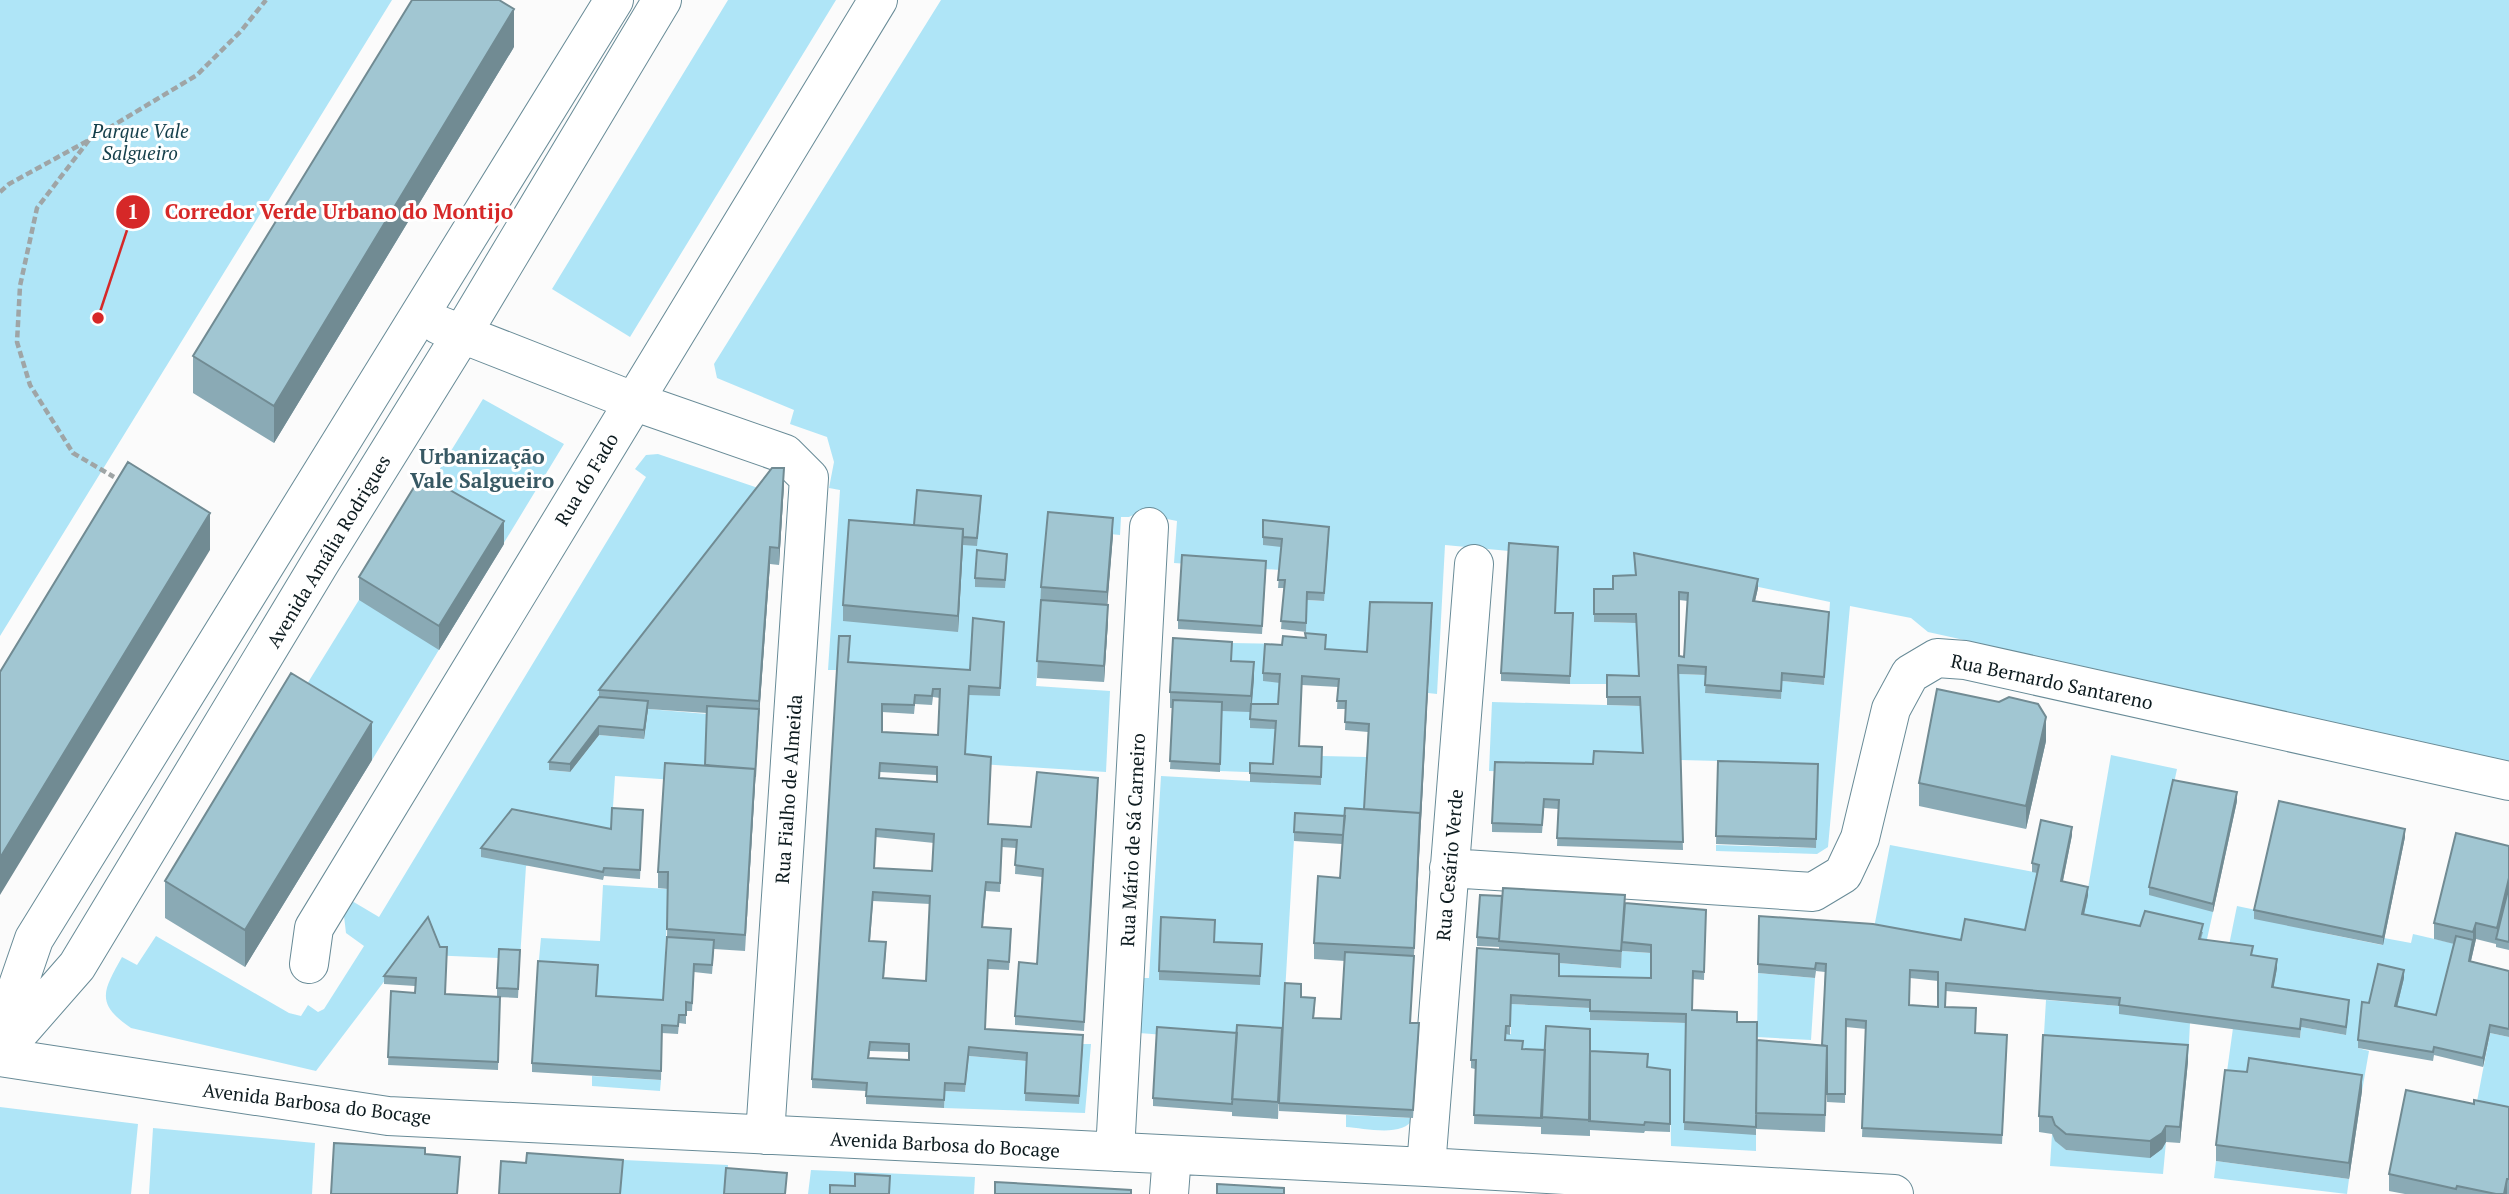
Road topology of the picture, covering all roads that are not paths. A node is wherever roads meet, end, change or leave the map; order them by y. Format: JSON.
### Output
{"nodes":[{"id":1,"x":614,"y":0,"type":"edge"},
{"id":2,"x":662,"y":0,"type":"edge"},
{"id":3,"x":878,"y":0,"type":"edge"},
{"id":4,"x":590,"y":39,"type":"junction"},
{"id":5,"x":625,"y":60,"type":"junction"},
{"id":6,"x":418,"y":317,"type":"junction"},
{"id":7,"x":462,"y":334,"type":"junction"},
{"id":8,"x":633,"y":401,"type":"junction"},
{"id":9,"x":1149,"y":527,"type":"dead end"},
{"id":10,"x":281,"y":539,"type":"junction"},
{"id":11,"x":320,"y":563,"type":"junction"},
{"id":12,"x":1474,"y":564,"type":"dead end"},
{"id":13,"x":2509,"y":781,"type":"edge"},
{"id":14,"x":1449,"y":868,"type":"junction"},
{"id":15,"x":309,"y":964,"type":"dead end"},
{"id":16,"x":0,"y":1053,"type":"edge"},
{"id":17,"x":765,"y":1135,"type":"junction"},
{"id":18,"x":1115,"y":1152,"type":"junction"},
{"id":19,"x":1172,"y":1155,"type":"junction"},
{"id":20,"x":1426,"y":1167,"type":"junction"},
{"id":21,"x":1780,"y":1190,"type":"edge"},
{"id":22,"x":1169,"y":1194,"type":"edge"},
{"id":23,"x":1894,"y":1194,"type":"edge"}],
"edges":[{"from":1,"to":4,"type":"street"},
{"from":2,"to":5,"type":"street","name":"Avenida Amália Rodrigues"},
{"from":3,"to":8,"type":"street","name":"Rua do Fado"},
{"from":4,"to":5,"type":"street"},
{"from":4,"to":6,"type":"street"},
{"from":5,"to":7,"type":"street","name":"Avenida Amália Rodrigues"},
{"from":6,"to":7,"type":"street"},
{"from":6,"to":10,"type":"street"},
{"from":7,"to":8,"type":"street"},
{"from":7,"to":11,"type":"street","name":"Avenida Amália Rodrigues"},
{"from":8,"to":15,"type":"street","name":"Rua do Fado"},
{"from":8,"to":17,"type":"street","name":"Rua Fialho de Almeida"},
{"from":9,"to":18,"type":"street","name":"Rua Mário de Sá Carneiro"},
{"from":10,"to":11,"type":"street"},
{"from":10,"to":16,"type":"street"},
{"from":11,"to":16,"type":"street","name":"Avenida Amália Rodrigues"},
{"from":12,"to":14,"type":"street","name":"Rua Cesário Verde"},
{"from":13,"to":14,"type":"street","name":"Rua Bernardo Santareno"},
{"from":14,"to":20,"type":"street","name":"Rua Cesário Verde"},
{"from":16,"to":17,"type":"street","name":"Avenida Barbosa do Bocage"},
{"from":17,"to":18,"type":"street","name":"Avenida Barbosa do Bocage"},
{"from":18,"to":19,"type":"street","name":"Avenida Barbosa do Bocage"},
{"from":19,"to":20,"type":"street","name":"Avenida Barbosa do Bocage"},
{"from":19,"to":22,"type":"street"},
{"from":20,"to":21,"type":"street","name":"Avenida Barbosa do Bocage"},
{"from":21,"to":23,"type":"street","name":"Avenida Barbosa do Bocage"}]}
